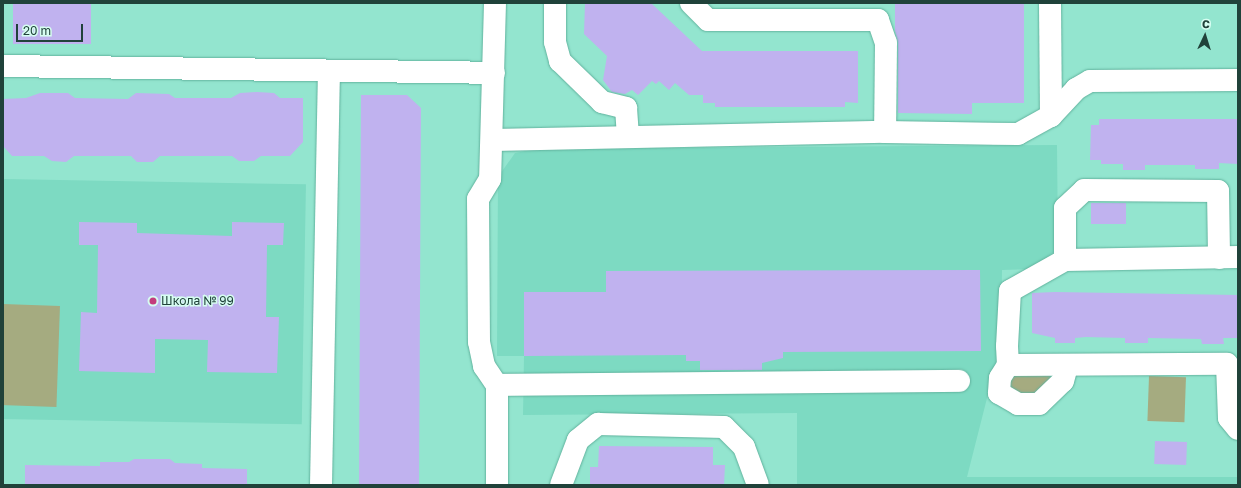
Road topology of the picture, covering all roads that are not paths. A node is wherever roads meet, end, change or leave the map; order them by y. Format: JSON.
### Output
{"nodes":[{"id":1,"x":495,"y":3,"type":"edge"},
{"id":2,"x":555,"y":3,"type":"edge"},
{"id":3,"x":691,"y":3,"type":"edge"},
{"id":4,"x":1050,"y":3,"type":"edge"},
{"id":5,"x":878,"y":12,"type":"edge"},
{"id":6,"x":3,"y":66,"type":"edge"},
{"id":7,"x":329,"y":71,"type":"junction"},
{"id":8,"x":494,"y":73,"type":"junction"},
{"id":9,"x":1238,"y":80,"type":"edge"},
{"id":10,"x":1051,"y":116,"type":"junction"},
{"id":11,"x":885,"y":132,"type":"junction"},
{"id":12,"x":628,"y":135,"type":"junction"},
{"id":13,"x":493,"y":140,"type":"junction"},
{"id":14,"x":1229,"y":258,"type":"edge"},
{"id":15,"x":1065,"y":260,"type":"junction"},
{"id":16,"x":1008,"y":365,"type":"junction"},
{"id":17,"x":1067,"y":366,"type":"junction"},
{"id":18,"x":959,"y":381,"type":"dead end"},
{"id":19,"x":497,"y":385,"type":"junction"},
{"id":20,"x":1238,"y":429,"type":"edge"},
{"id":21,"x":321,"y":485,"type":"edge"},
{"id":22,"x":497,"y":485,"type":"edge"},
{"id":23,"x":561,"y":485,"type":"edge"},
{"id":24,"x":758,"y":485,"type":"edge"}],
"edges":[{"from":1,"to":8,"type":"lane"},
{"from":2,"to":12,"type":"lane"},
{"from":3,"to":5,"type":"lane"},
{"from":4,"to":10,"type":"lane"},
{"from":5,"to":11,"type":"lane"},
{"from":6,"to":7,"type":"lane"},
{"from":7,"to":8,"type":"lane"},
{"from":7,"to":21,"type":"lane"},
{"from":8,"to":13,"type":"lane"},
{"from":9,"to":10,"type":"lane"},
{"from":10,"to":11,"type":"lane"},
{"from":11,"to":12,"type":"lane"},
{"from":12,"to":13,"type":"lane"},
{"from":13,"to":19,"type":"lane"},
{"from":14,"to":15,"type":"lane"},
{"from":14,"to":15,"type":"lane"},
{"from":15,"to":16,"type":"lane"},
{"from":16,"to":17,"type":"lane"},
{"from":16,"to":17,"type":"lane"},
{"from":17,"to":20,"type":"lane"},
{"from":18,"to":19,"type":"lane"},
{"from":19,"to":22,"type":"lane"},
{"from":23,"to":24,"type":"lane"}]}
